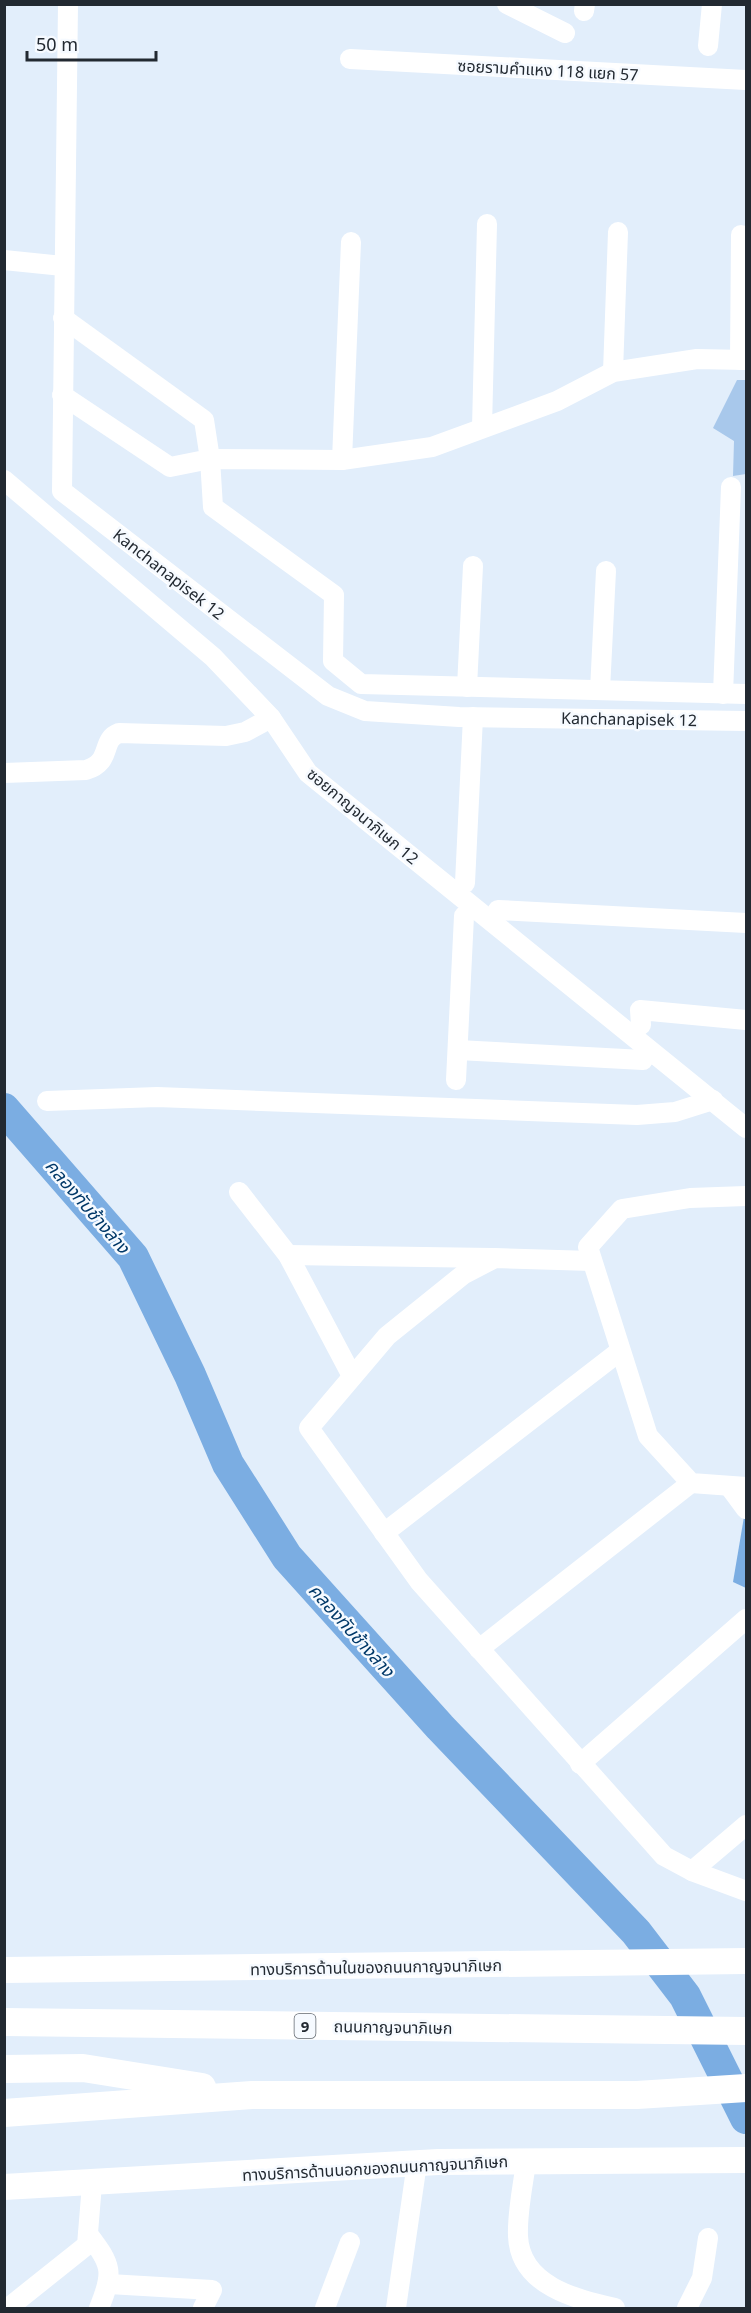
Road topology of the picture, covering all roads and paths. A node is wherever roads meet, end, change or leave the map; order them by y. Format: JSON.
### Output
{"nodes":[{"id":1,"x":68,"y":4,"type":"edge"},
{"id":2,"x":507,"y":4,"type":"edge"},
{"id":3,"x":712,"y":4,"type":"edge"},
{"id":4,"x":565,"y":33,"type":"dead end"},
{"id":5,"x":708,"y":46,"type":"dead end"},
{"id":6,"x":350,"y":59,"type":"dead end"},
{"id":7,"x":747,"y":80,"type":"edge"},
{"id":8,"x":487,"y":224,"type":"dead end"},
{"id":9,"x":618,"y":232,"type":"dead end"},
{"id":10,"x":741,"y":235,"type":"dead end"},
{"id":11,"x":351,"y":242,"type":"dead end"},
{"id":12,"x":4,"y":260,"type":"edge"},
{"id":13,"x":63,"y":266,"type":"junction"},
{"id":14,"x":63,"y":318,"type":"junction"},
{"id":15,"x":743,"y":360,"type":"edge"},
{"id":16,"x":613,"y":372,"type":"junction"},
{"id":17,"x":62,"y":395,"type":"junction"},
{"id":18,"x":482,"y":428,"type":"junction"},
{"id":19,"x":210,"y":459,"type":"junction"},
{"id":20,"x":342,"y":460,"type":"junction"},
{"id":21,"x":4,"y":480,"type":"edge"},
{"id":22,"x":731,"y":487,"type":"dead end"},
{"id":23,"x":472,"y":566,"type":"dead end"},
{"id":24,"x":606,"y":571,"type":"dead end"},
{"id":25,"x":467,"y":687,"type":"junction"},
{"id":26,"x":600,"y":690,"type":"junction"},
{"id":27,"x":723,"y":694,"type":"junction"},
{"id":28,"x":747,"y":694,"type":"edge"},
{"id":29,"x":473,"y":717,"type":"junction"},
{"id":30,"x":271,"y":718,"type":"junction"},
{"id":31,"x":747,"y":721,"type":"edge"},
{"id":32,"x":4,"y":772,"type":"edge"},
{"id":33,"x":465,"y":883,"type":"dead end"},
{"id":34,"x":498,"y":910,"type":"dead end"},
{"id":35,"x":465,"y":911,"type":"dead end"},
{"id":36,"x":747,"y":923,"type":"edge"},
{"id":37,"x":747,"y":1020,"type":"edge"},
{"id":38,"x":641,"y":1025,"type":"dead end"},
{"id":39,"x":458,"y":1050,"type":"junction"},
{"id":40,"x":643,"y":1060,"type":"dead end"},
{"id":41,"x":456,"y":1080,"type":"dead end"},
{"id":42,"x":713,"y":1100,"type":"junction"},
{"id":43,"x":47,"y":1101,"type":"dead end"},
{"id":44,"x":747,"y":1128,"type":"edge"},
{"id":45,"x":239,"y":1192,"type":"dead end"},
{"id":46,"x":747,"y":1196,"type":"edge"},
{"id":47,"x":288,"y":1255,"type":"junction"},
{"id":48,"x":495,"y":1258,"type":"junction"},
{"id":49,"x":592,"y":1261,"type":"junction"},
{"id":50,"x":620,"y":1351,"type":"junction"},
{"id":51,"x":352,"y":1376,"type":"junction"},
{"id":52,"x":691,"y":1483,"type":"junction"},
{"id":53,"x":738,"y":1486,"type":"edge"},
{"id":54,"x":747,"y":1509,"type":"edge"},
{"id":55,"x":384,"y":1533,"type":"junction"},
{"id":56,"x":747,"y":1619,"type":"edge"},
{"id":57,"x":479,"y":1649,"type":"junction"},
{"id":58,"x":580,"y":1764,"type":"junction"},
{"id":59,"x":747,"y":1825,"type":"edge"},
{"id":60,"x":692,"y":1871,"type":"junction"},
{"id":61,"x":747,"y":1891,"type":"edge"},
{"id":62,"x":741,"y":1961,"type":"edge"},
{"id":63,"x":4,"y":1970,"type":"edge"},
{"id":64,"x":4,"y":2022,"type":"edge"},
{"id":65,"x":747,"y":2031,"type":"edge"},
{"id":66,"x":4,"y":2069,"type":"edge"},
{"id":67,"x":747,"y":2088,"type":"edge"},
{"id":68,"x":252,"y":2095,"type":"junction"},
{"id":69,"x":4,"y":2113,"type":"edge"},
{"id":70,"x":747,"y":2160,"type":"edge"},
{"id":71,"x":526,"y":2162,"type":"junction"},
{"id":72,"x":417,"y":2163,"type":"junction"},
{"id":73,"x":92,"y":2184,"type":"junction"},
{"id":74,"x":4,"y":2187,"type":"edge"},
{"id":75,"x":88,"y":2234,"type":"junction"},
{"id":76,"x":708,"y":2238,"type":"dead end"},
{"id":77,"x":350,"y":2242,"type":"dead end"},
{"id":78,"x":109,"y":2284,"type":"junction"},
{"id":79,"x":8,"y":2308,"type":"edge"},
{"id":80,"x":99,"y":2308,"type":"edge"},
{"id":81,"x":203,"y":2308,"type":"edge"},
{"id":82,"x":325,"y":2308,"type":"edge"},
{"id":83,"x":396,"y":2308,"type":"edge"},
{"id":84,"x":615,"y":2308,"type":"edge"},
{"id":85,"x":687,"y":2308,"type":"edge"}],
"edges":[{"from":1,"to":13,"type":"street","name":"Kanchanapisek 12"},
{"from":2,"to":4,"type":"street"},
{"from":3,"to":5,"type":"street"},
{"from":6,"to":7,"type":"street","name":"ซอยรามคำแหง 118 แยก 57"},
{"from":8,"to":18,"type":"street"},
{"from":9,"to":16,"type":"street"},
{"from":10,"to":15,"type":"street"},
{"from":11,"to":20,"type":"street"},
{"from":12,"to":13,"type":"street"},
{"from":13,"to":14,"type":"street","name":"Kanchanapisek 12"},
{"from":14,"to":17,"type":"street","name":"Kanchanapisek 12"},
{"from":14,"to":19,"type":"street"},
{"from":15,"to":16,"type":"street"},
{"from":16,"to":18,"type":"street"},
{"from":17,"to":19,"type":"street"},
{"from":17,"to":29,"type":"street","name":"Kanchanapisek 12"},
{"from":18,"to":20,"type":"street"},
{"from":19,"to":20,"type":"street"},
{"from":19,"to":25,"type":"street"},
{"from":21,"to":30,"type":"street","name":"ซอยกาญจนาภิเษก 12"},
{"from":22,"to":27,"type":"street"},
{"from":23,"to":25,"type":"street"},
{"from":24,"to":26,"type":"street"},
{"from":25,"to":26,"type":"street"},
{"from":26,"to":27,"type":"street"},
{"from":27,"to":28,"type":"street"},
{"from":29,"to":31,"type":"street","name":"Kanchanapisek 12"},
{"from":29,"to":33,"type":"street"},
{"from":30,"to":32,"type":"street"},
{"from":30,"to":42,"type":"street","name":"ซอยกาญจนาภิเษก 12"},
{"from":34,"to":36,"type":"street"},
{"from":35,"to":39,"type":"street"},
{"from":37,"to":38,"type":"street"},
{"from":39,"to":40,"type":"street"},
{"from":39,"to":41,"type":"street"},
{"from":42,"to":43,"type":"street"},
{"from":42,"to":44,"type":"street","name":"ซอยกาญจนาภิเษก 12"},
{"from":45,"to":47,"type":"street"},
{"from":46,"to":49,"type":"street"},
{"from":47,"to":48,"type":"street"},
{"from":47,"to":51,"type":"street"},
{"from":48,"to":49,"type":"street"},
{"from":48,"to":51,"type":"street"},
{"from":49,"to":50,"type":"street"},
{"from":50,"to":52,"type":"street"},
{"from":50,"to":55,"type":"street"},
{"from":51,"to":55,"type":"street"},
{"from":52,"to":53,"type":"street"},
{"from":52,"to":57,"type":"street"},
{"from":53,"to":54,"type":"street"},
{"from":55,"to":57,"type":"street"},
{"from":56,"to":58,"type":"street"},
{"from":57,"to":58,"type":"street"},
{"from":58,"to":60,"type":"street"},
{"from":59,"to":60,"type":"street"},
{"from":60,"to":61,"type":"street"},
{"from":62,"to":63,"type":"main road","name":"ทางบริการด้านในของถนนกาญจนาภิเษก"},
{"from":64,"to":65,"type":"highway","name":"ถนนกาญจนาภิเษก","number":"9"},
{"from":66,"to":68,"type":"highway"},
{"from":67,"to":68,"type":"highway"},
{"from":68,"to":69,"type":"highway"},
{"from":70,"to":71,"type":"main road","name":"ทางบริการด้านนอกของถนนกาญจนาภิเษก"},
{"from":71,"to":72,"type":"main road","name":"ทางบริการด้านนอกของถนนกาญจนาภิเษก"},
{"from":71,"to":84,"type":"street"},
{"from":72,"to":73,"type":"main road","name":"ทางบริการด้านนอกของถนนกาญจนาภิเษก"},
{"from":72,"to":83,"type":"street"},
{"from":73,"to":74,"type":"main road","name":"ทางบริการด้านนอกของถนนกาญจนาภิเษก"},
{"from":73,"to":75,"type":"street"},
{"from":75,"to":78,"type":"street"},
{"from":75,"to":79,"type":"street"},
{"from":76,"to":85,"type":"street"},
{"from":77,"to":82,"type":"street"},
{"from":78,"to":80,"type":"street"},
{"from":78,"to":81,"type":"street"}]}
